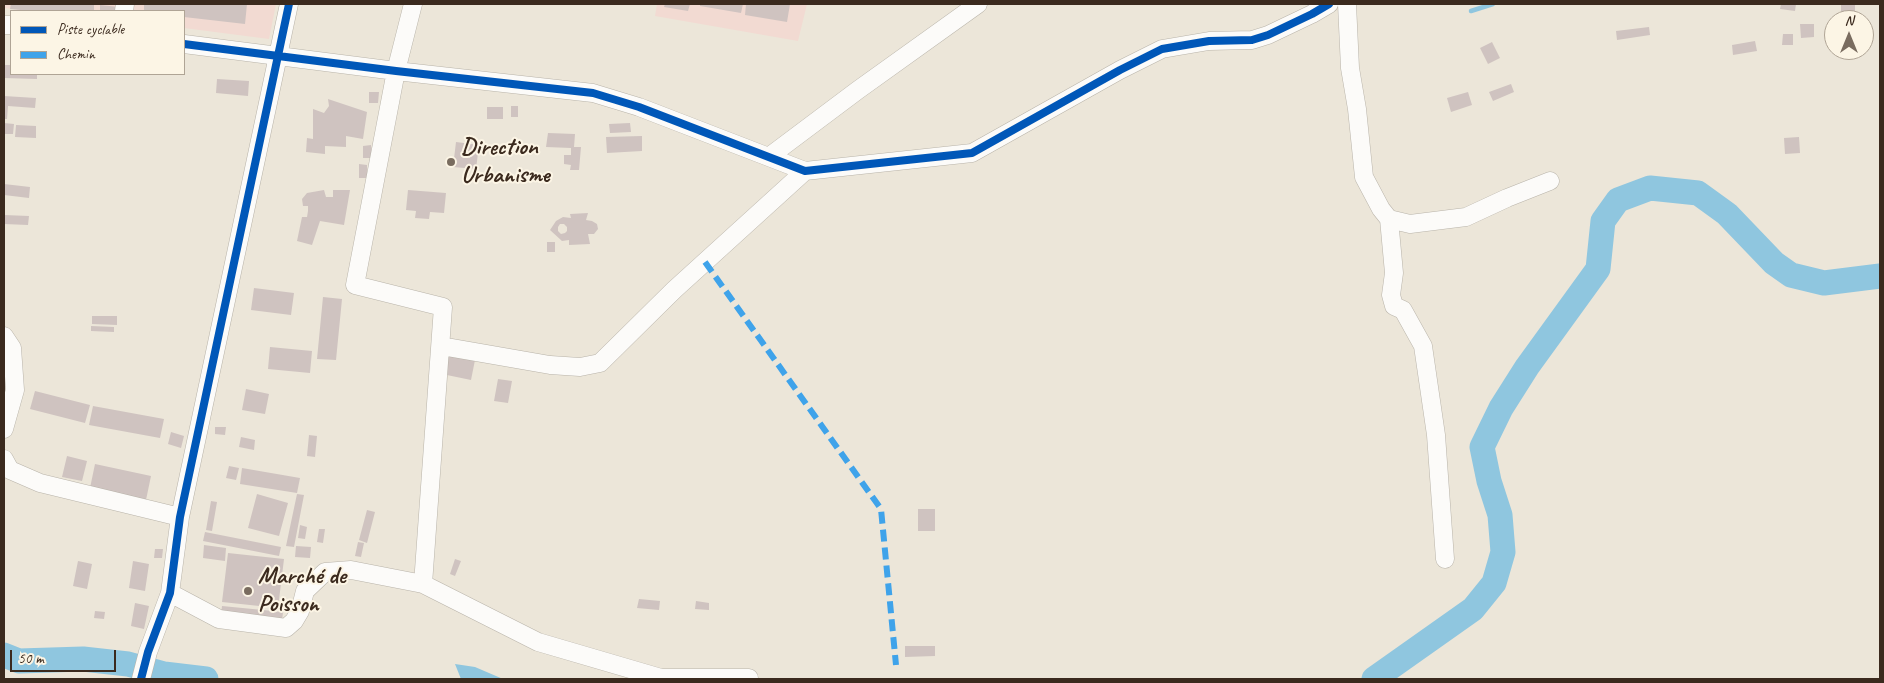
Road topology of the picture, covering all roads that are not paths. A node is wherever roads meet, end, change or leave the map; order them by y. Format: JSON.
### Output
{"nodes":[{"id":1,"x":289,"y":4,"type":"edge"},
{"id":2,"x":413,"y":4,"type":"edge"},
{"id":3,"x":978,"y":4,"type":"edge"},
{"id":4,"x":1329,"y":4,"type":"edge"},
{"id":5,"x":1347,"y":4,"type":"edge"},
{"id":6,"x":185,"y":44,"type":"edge"},
{"id":7,"x":278,"y":56,"type":"junction"},
{"id":8,"x":396,"y":71,"type":"junction"},
{"id":9,"x":770,"y":156,"type":"junction"},
{"id":10,"x":805,"y":171,"type":"junction"},
{"id":11,"x":1550,"y":181,"type":"dead end"},
{"id":12,"x":1389,"y":219,"type":"junction"},
{"id":13,"x":4,"y":336,"type":"edge"},
{"id":14,"x":441,"y":346,"type":"junction"},
{"id":15,"x":4,"y":429,"type":"edge"},
{"id":16,"x":4,"y":459,"type":"edge"},
{"id":17,"x":180,"y":517,"type":"junction"},
{"id":18,"x":1445,"y":559,"type":"dead end"},
{"id":19,"x":423,"y":584,"type":"junction"},
{"id":20,"x":170,"y":593,"type":"junction"},
{"id":21,"x":749,"y":678,"type":"dead end"},
{"id":22,"x":141,"y":679,"type":"edge"}],
"edges":[{"from":1,"to":7,"type":"street"},
{"from":2,"to":8,"type":"street"},
{"from":3,"to":9,"type":"street"},
{"from":4,"to":10,"type":"street"},
{"from":5,"to":12,"type":"street"},
{"from":6,"to":7,"type":"street"},
{"from":7,"to":8,"type":"street"},
{"from":7,"to":17,"type":"street"},
{"from":8,"to":9,"type":"street"},
{"from":8,"to":14,"type":"street"},
{"from":9,"to":10,"type":"street"},
{"from":10,"to":14,"type":"street"},
{"from":11,"to":12,"type":"street"},
{"from":12,"to":18,"type":"street"},
{"from":13,"to":15,"type":"street"},
{"from":14,"to":19,"type":"street"},
{"from":16,"to":17,"type":"street"},
{"from":17,"to":20,"type":"street"},
{"from":19,"to":20,"type":"street"},
{"from":19,"to":21,"type":"street"},
{"from":20,"to":22,"type":"street"}]}
